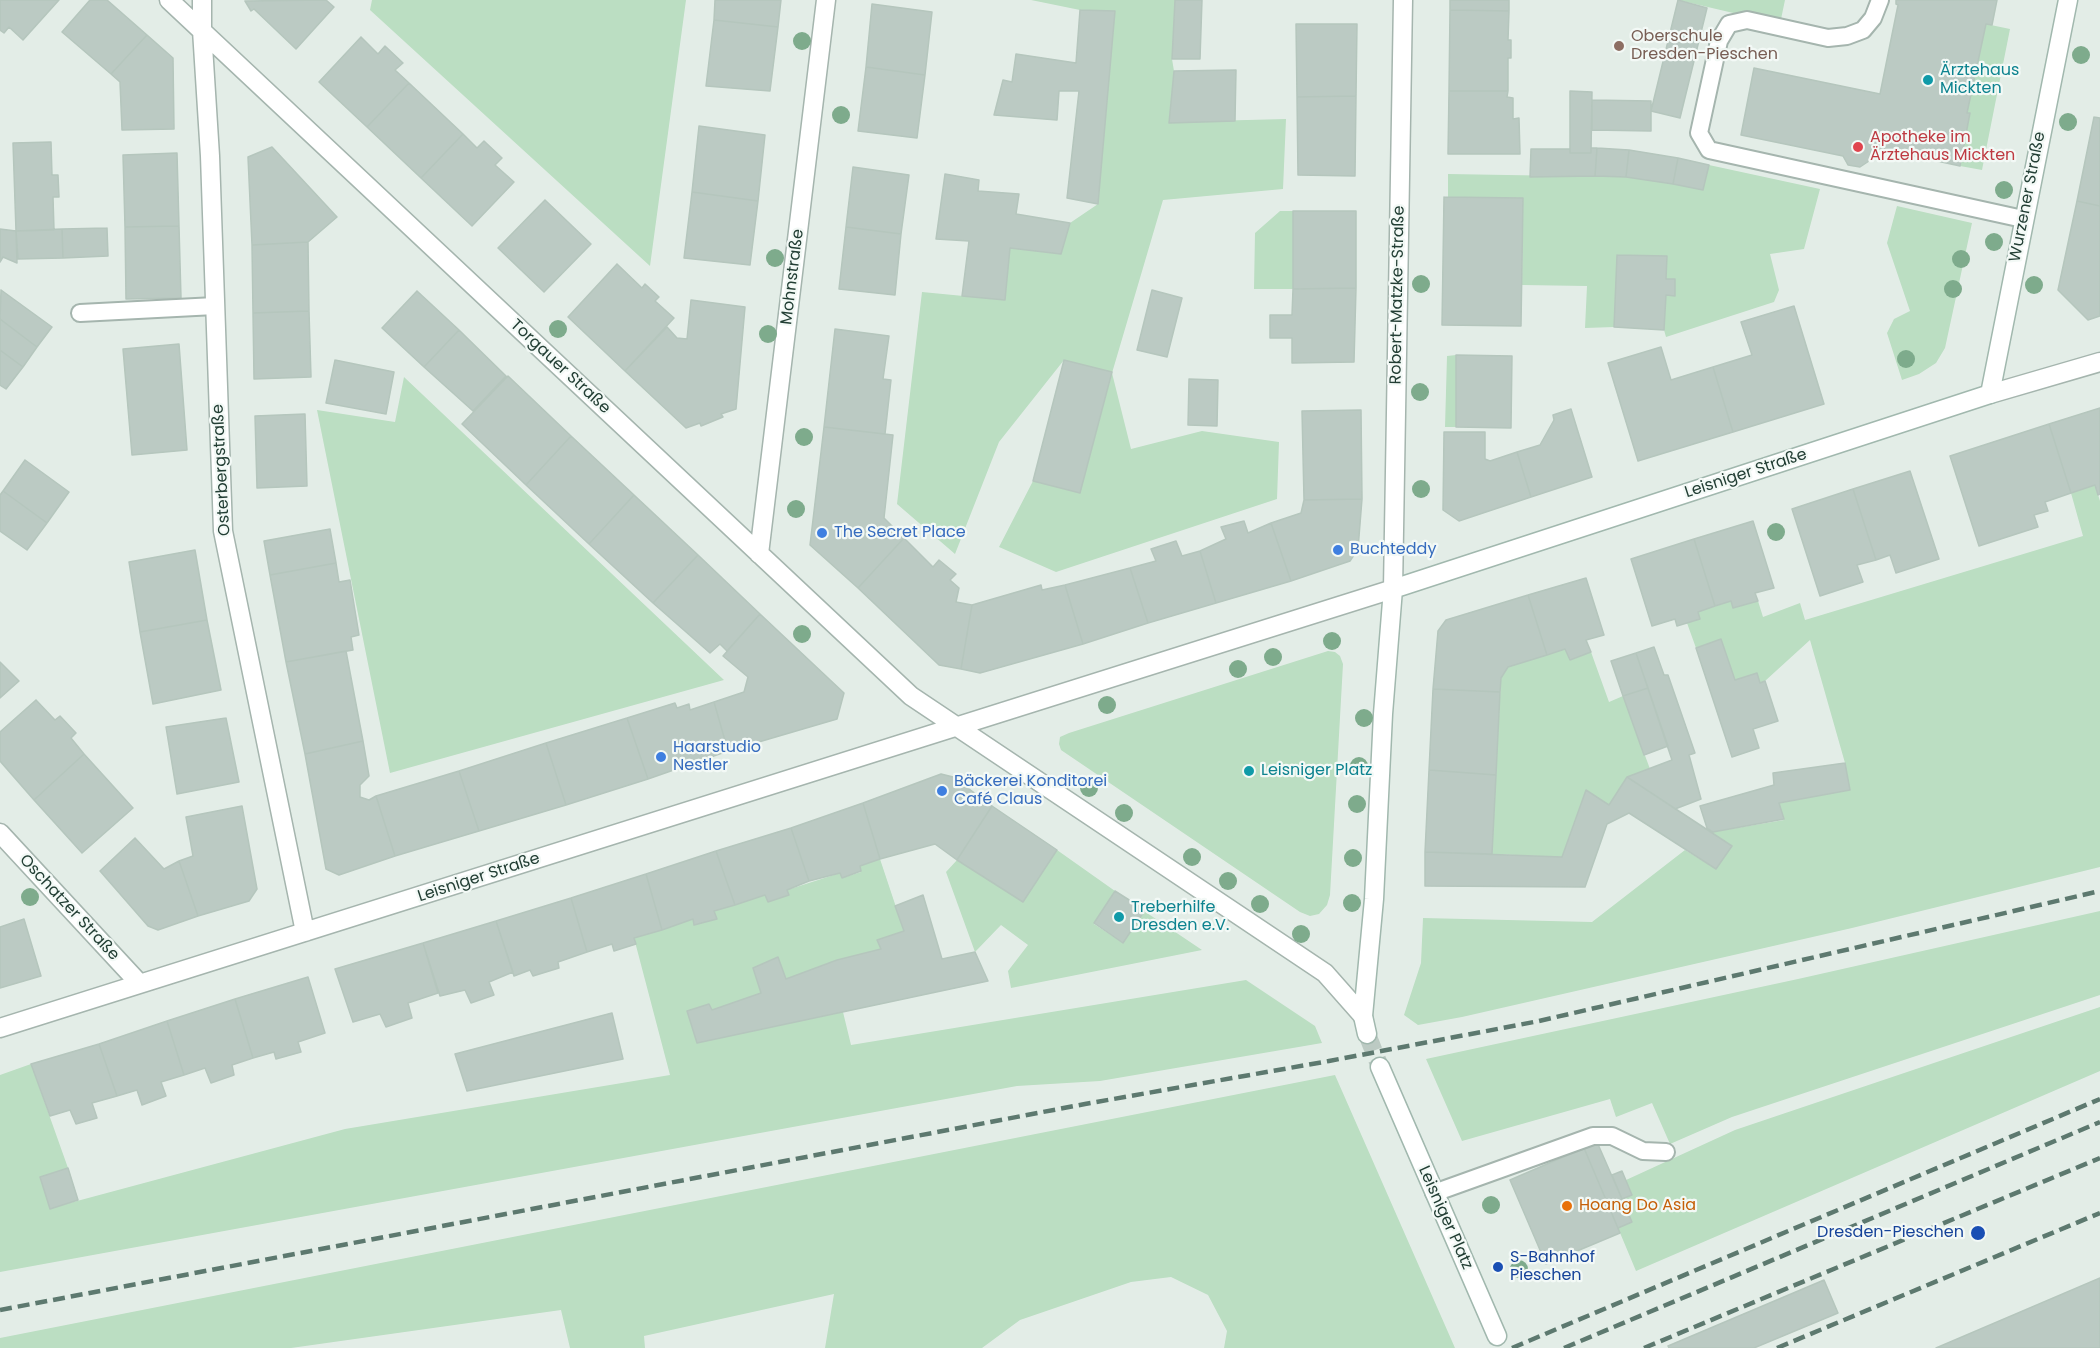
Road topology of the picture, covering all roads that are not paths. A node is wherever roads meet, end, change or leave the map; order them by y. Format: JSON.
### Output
{"nodes":[{"id":1,"x":169,"y":0,"type":"edge"},
{"id":2,"x":202,"y":0,"type":"edge"},
{"id":3,"x":826,"y":0,"type":"edge"},
{"id":4,"x":1403,"y":0,"type":"edge"},
{"id":5,"x":1880,"y":0,"type":"edge"},
{"id":6,"x":2068,"y":0,"type":"edge"},
{"id":7,"x":202,"y":30,"type":"junction"},
{"id":8,"x":2023,"y":219,"type":"junction"},
{"id":9,"x":215,"y":306,"type":"junction"},
{"id":10,"x":80,"y":313,"type":"dead end"},
{"id":11,"x":2100,"y":362,"type":"edge"},
{"id":12,"x":1990,"y":394,"type":"junction"},
{"id":13,"x":759,"y":554,"type":"junction"},
{"id":14,"x":1393,"y":589,"type":"junction"},
{"id":15,"x":957,"y":726,"type":"junction"},
{"id":16,"x":0,"y":833,"type":"edge"},
{"id":17,"x":305,"y":932,"type":"junction"},
{"id":18,"x":139,"y":983,"type":"junction"},
{"id":19,"x":1363,"y":1016,"type":"junction"},
{"id":20,"x":0,"y":1028,"type":"edge"},
{"id":21,"x":1367,"y":1034,"type":"tunnel mouth"},
{"id":22,"x":1380,"y":1067,"type":"tunnel mouth"},
{"id":23,"x":1666,"y":1152,"type":"dead end"},
{"id":24,"x":1434,"y":1193,"type":"junction"},
{"id":25,"x":1497,"y":1336,"type":"dead end"}],
"edges":[{"from":1,"to":7,"type":"street","name":"Torgauer Straße"},
{"from":2,"to":7,"type":"street","name":"Osterbergstraße"},
{"from":3,"to":13,"type":"street","name":"Mohnstraße"},
{"from":4,"to":14,"type":"street","name":"Robert-Matzke-Straße"},
{"from":5,"to":8,"type":"lane"},
{"from":6,"to":8,"type":"street","name":"Wurzener Straße"},
{"from":7,"to":9,"type":"street","name":"Osterbergstraße"},
{"from":7,"to":13,"type":"street","name":"Torgauer Straße"},
{"from":8,"to":12,"type":"street","name":"Wurzener Straße"},
{"from":9,"to":10,"type":"lane"},
{"from":9,"to":17,"type":"street","name":"Osterbergstraße"},
{"from":11,"to":12,"type":"street","name":"Leisniger Straße"},
{"from":12,"to":14,"type":"street","name":"Leisniger Straße"},
{"from":13,"to":15,"type":"street","name":"Torgauer Straße"},
{"from":14,"to":15,"type":"street"},
{"from":14,"to":19,"type":"street"},
{"from":15,"to":17,"type":"street","name":"Leisniger Straße"},
{"from":15,"to":19,"type":"street"},
{"from":16,"to":18,"type":"street","name":"Oschatzer Straße"},
{"from":17,"to":18,"type":"street","name":"Leisniger Straße"},
{"from":18,"to":20,"type":"street","name":"Leisniger Straße"},
{"from":19,"to":21,"type":"street"},
{"from":22,"to":24,"type":"street","name":"Leisniger Platz"},
{"from":23,"to":24,"type":"lane"},
{"from":24,"to":25,"type":"street","name":"Leisniger Platz"}]}
